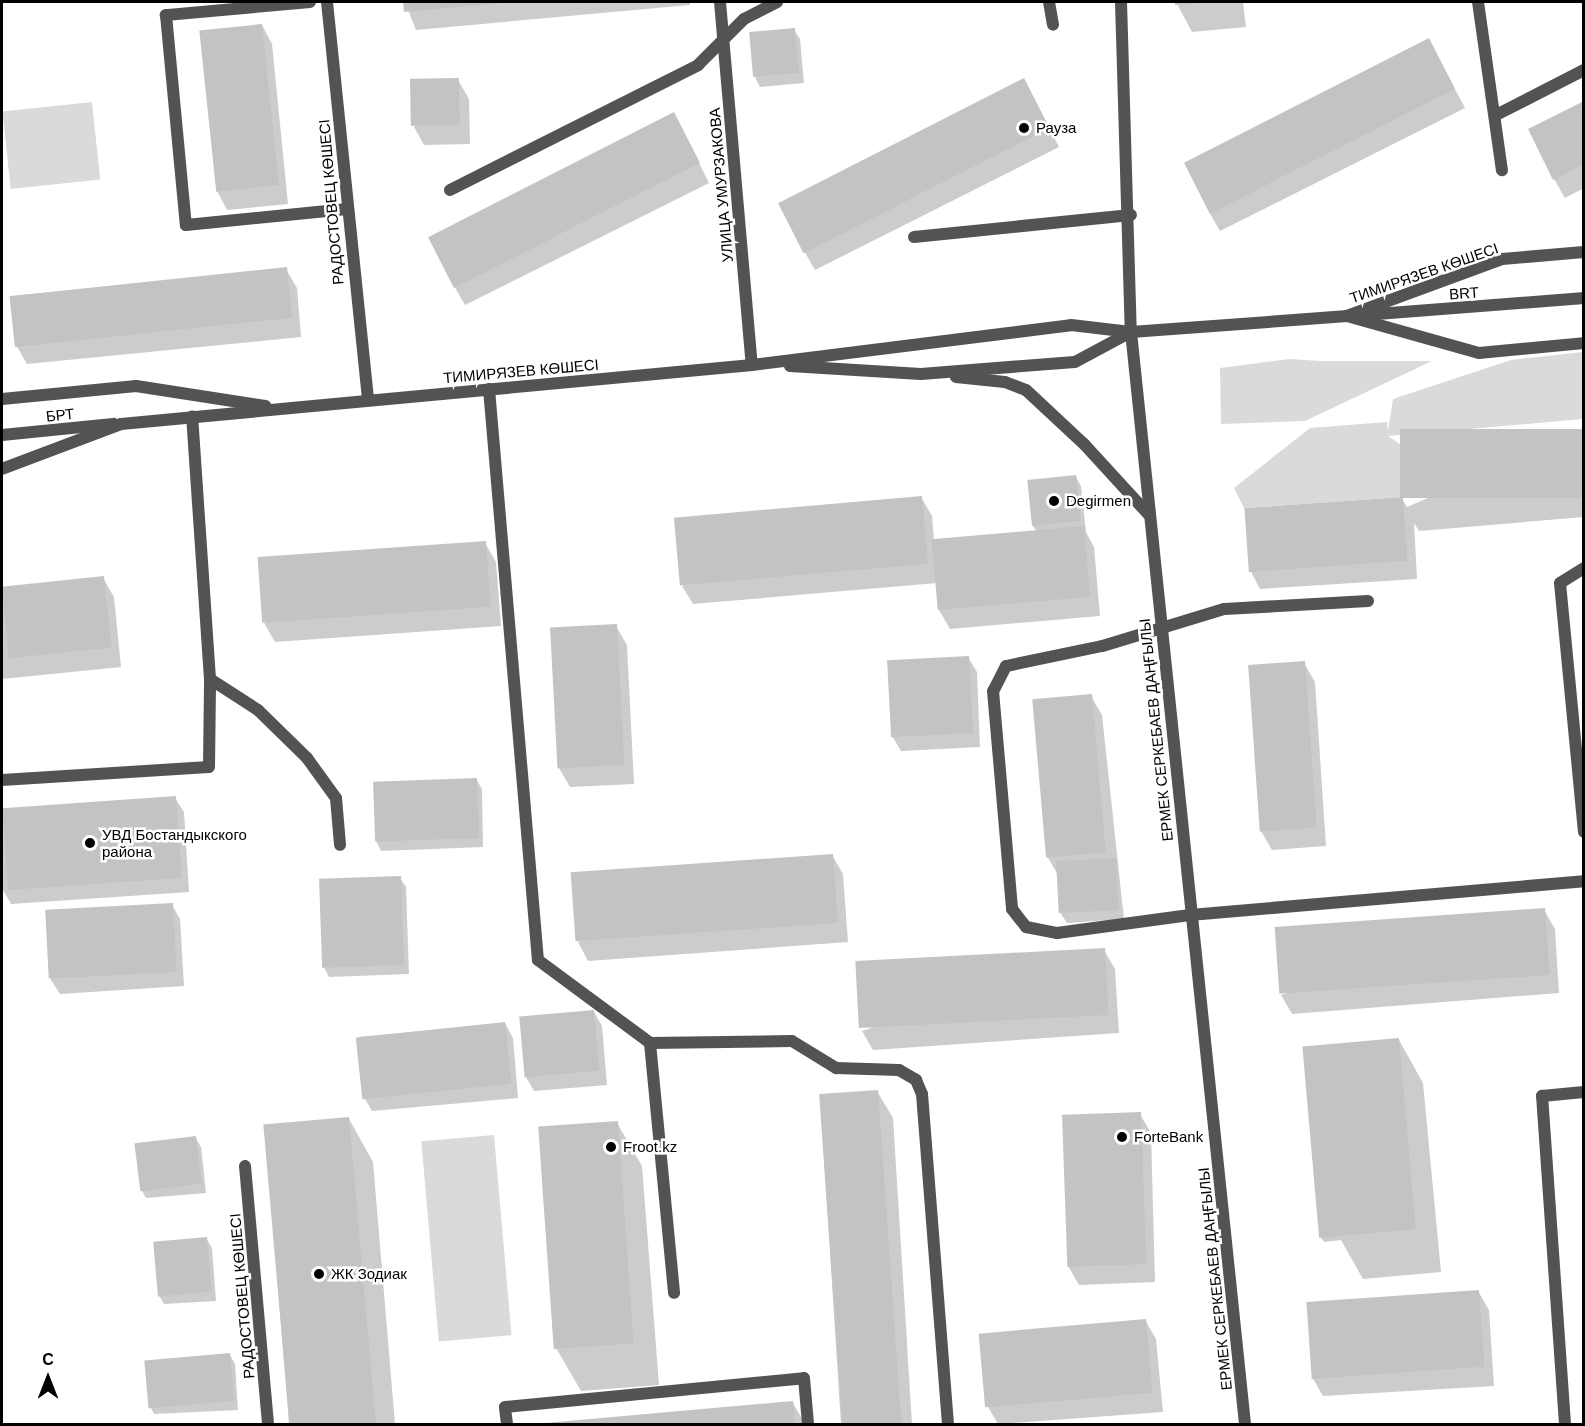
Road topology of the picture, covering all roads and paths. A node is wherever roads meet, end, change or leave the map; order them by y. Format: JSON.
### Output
{"nodes":[{"id":1,"x":310,"y":2,"type":"edge"},
{"id":2,"x":327,"y":2,"type":"edge"},
{"id":3,"x":720,"y":2,"type":"edge"},
{"id":4,"x":777,"y":2,"type":"edge"},
{"id":5,"x":1048,"y":2,"type":"edge"},
{"id":6,"x":1121,"y":2,"type":"edge"},
{"id":7,"x":1478,"y":2,"type":"edge"},
{"id":8,"x":1053,"y":25,"type":"dead end"},
{"id":9,"x":723,"y":40,"type":"junction"},
{"id":10,"x":1584,"y":70,"type":"edge"},
{"id":11,"x":1496,"y":115,"type":"junction"},
{"id":12,"x":1502,"y":170,"type":"dead end"},
{"id":13,"x":450,"y":190,"type":"dead end"},
{"id":14,"x":347,"y":210,"type":"junction"},
{"id":15,"x":1131,"y":215,"type":"junction"},
{"id":16,"x":914,"y":237,"type":"dead end"},
{"id":17,"x":1584,"y":252,"type":"edge"},
{"id":18,"x":1584,"y":298,"type":"edge"},
{"id":19,"x":1347,"y":316,"type":"junction"},
{"id":20,"x":1131,"y":332,"type":"junction"},
{"id":21,"x":1584,"y":343,"type":"edge"},
{"id":22,"x":756,"y":365,"type":"junction"},
{"id":23,"x":921,"y":374,"type":"junction"},
{"id":24,"x":489,"y":388,"type":"junction"},
{"id":25,"x":2,"y":399,"type":"edge"},
{"id":26,"x":368,"y":400,"type":"junction"},
{"id":27,"x":284,"y":408,"type":"junction"},
{"id":28,"x":192,"y":417,"type":"junction"},
{"id":29,"x":121,"y":424,"type":"junction"},
{"id":30,"x":2,"y":435,"type":"edge"},
{"id":31,"x":2,"y":469,"type":"edge"},
{"id":32,"x":1149,"y":515,"type":"junction"},
{"id":33,"x":1584,"y":568,"type":"edge"},
{"id":34,"x":1368,"y":601,"type":"dead end"},
{"id":35,"x":1160,"y":628,"type":"junction"},
{"id":36,"x":210,"y":680,"type":"junction"},
{"id":37,"x":2,"y":780,"type":"edge"},
{"id":38,"x":1584,"y":832,"type":"edge"},
{"id":39,"x":339,"y":845,"type":"dead end"},
{"id":40,"x":1584,"y":881,"type":"edge"},
{"id":41,"x":1190,"y":915,"type":"junction"},
{"id":42,"x":650,"y":1043,"type":"junction"},
{"id":43,"x":1584,"y":1092,"type":"edge"},
{"id":44,"x":245,"y":1166,"type":"dead end"},
{"id":45,"x":674,"y":1293,"type":"dead end"},
{"id":46,"x":268,"y":1425,"type":"edge"},
{"id":47,"x":507,"y":1425,"type":"edge"},
{"id":48,"x":808,"y":1425,"type":"edge"},
{"id":49,"x":948,"y":1425,"type":"edge"},
{"id":50,"x":1245,"y":1425,"type":"edge"},
{"id":51,"x":1565,"y":1425,"type":"edge"}],
"edges":[{"from":1,"to":14,"type":"street"},
{"from":2,"to":14,"type":"street","name":"РАДОСТОВЕЦ КӨШЕСІ"},
{"from":3,"to":9,"type":"street","name":"УЛИЦА УМУРЗАКОВА"},
{"from":4,"to":9,"type":"street"},
{"from":5,"to":8,"type":"street"},
{"from":6,"to":15,"type":"street","name":"ЕРМЕК СЕРКЕБАЕВ ДАҢҒЫЛЫ"},
{"from":7,"to":11,"type":"street"},
{"from":9,"to":13,"type":"street"},
{"from":9,"to":22,"type":"street","name":"УЛИЦА УМУРЗАКОВА"},
{"from":10,"to":11,"type":"street"},
{"from":11,"to":12,"type":"street"},
{"from":14,"to":26,"type":"street","name":"РАДОСТОВЕЦ КӨШЕСІ"},
{"from":15,"to":16,"type":"street"},
{"from":15,"to":20,"type":"street","name":"ЕРМЕК СЕРКЕБАЕВ ДАҢҒЫЛЫ"},
{"from":17,"to":19,"type":"street","name":"ТИМИРЯЗЕВ КӨШЕСІ"},
{"from":18,"to":19,"type":"street","name":"BRT"},
{"from":19,"to":20,"type":"street","name":"ТИМИРЯЗЕВ КӨШЕСІ"},
{"from":19,"to":21,"type":"street","name":"ТИМИРЯЗЕВ КӨШЕСІ"},
{"from":20,"to":22,"type":"street","name":"ТИМИРЯЗЕВ КӨШЕСІ"},
{"from":20,"to":23,"type":"street","name":"ТИМИРЯЗЕВ КӨШЕСІ"},
{"from":20,"to":32,"type":"street","name":"ЕРМЕК СЕРКЕБАЕВ ДАҢҒЫЛЫ"},
{"from":22,"to":23,"type":"street","name":"ТИМИРЯЗЕВ КӨШЕСІ"},
{"from":22,"to":24,"type":"street","name":"ТИМИРЯЗЕВ КӨШЕСІ"},
{"from":23,"to":32,"type":"street"},
{"from":24,"to":26,"type":"street","name":"ТИМИРЯЗЕВ КӨШЕСІ"},
{"from":24,"to":42,"type":"street"},
{"from":25,"to":27,"type":"street","name":"ТИМИРЯЗЕВ КӨШЕСІ"},
{"from":26,"to":27,"type":"street","name":"ТИМИРЯЗЕВ КӨШЕСІ"},
{"from":27,"to":28,"type":"street","name":"ТИМИРЯЗЕВ КӨШЕСІ"},
{"from":28,"to":29,"type":"street","name":"ТИМИРЯЗЕВ КӨШЕСІ"},
{"from":28,"to":36,"type":"street"},
{"from":29,"to":30,"type":"street","name":"БРТ"},
{"from":29,"to":31,"type":"street","name":"ТИМИРЯЗЕВ КӨШЕСІ"},
{"from":32,"to":35,"type":"street","name":"ЕРМЕК СЕРКЕБАЕВ ДАҢҒЫЛЫ"},
{"from":33,"to":38,"type":"street"},
{"from":34,"to":35,"type":"street"},
{"from":35,"to":41,"type":"street","name":"ЕРМЕК СЕРКЕБАЕВ ДАҢҒЫЛЫ"},
{"from":35,"to":41,"type":"street"},
{"from":36,"to":37,"type":"street"},
{"from":36,"to":39,"type":"street"},
{"from":40,"to":41,"type":"street"},
{"from":41,"to":50,"type":"street","name":"ЕРМЕК СЕРКЕБАЕВ ДАҢҒЫЛЫ"},
{"from":42,"to":45,"type":"street"},
{"from":42,"to":49,"type":"street"},
{"from":43,"to":51,"type":"street"},
{"from":44,"to":46,"type":"street","name":"РАДОСТОВЕЦ КӨШЕСІ"},
{"from":47,"to":48,"type":"street"}]}
